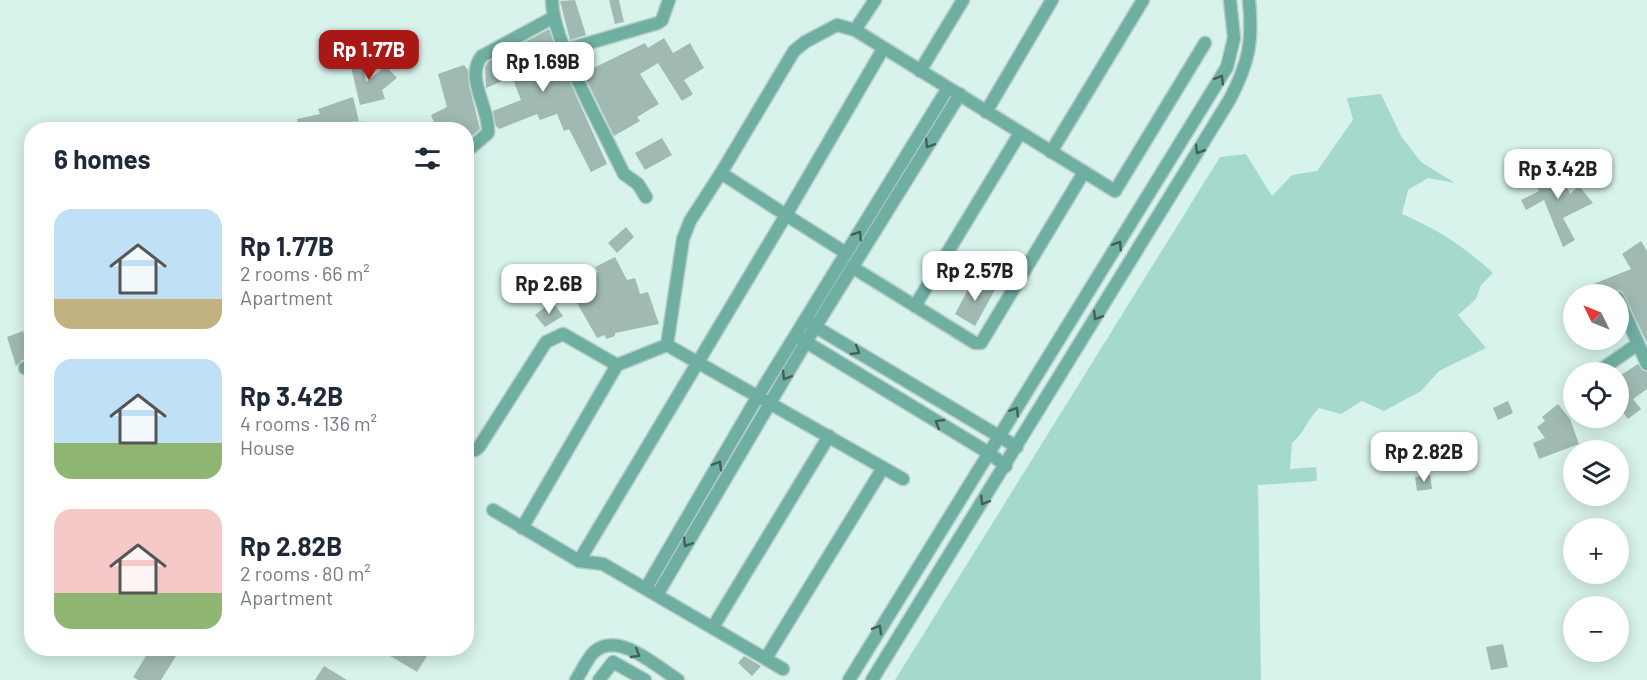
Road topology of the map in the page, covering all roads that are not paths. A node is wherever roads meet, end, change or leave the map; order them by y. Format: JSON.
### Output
{"nodes":[{"id":1,"x":552,"y":0,"type":"edge"},
{"id":2,"x":669,"y":0,"type":"edge"},
{"id":3,"x":874,"y":0,"type":"edge"},
{"id":4,"x":963,"y":0,"type":"edge"},
{"id":5,"x":1052,"y":0,"type":"edge"},
{"id":6,"x":1143,"y":0,"type":"edge"},
{"id":7,"x":1230,"y":0,"type":"edge"},
{"id":8,"x":1249,"y":0,"type":"edge"},
{"id":9,"x":554,"y":17,"type":"junction"},
{"id":10,"x":855,"y":30,"type":"junction"},
{"id":11,"x":1205,"y":43,"type":"dead end"},
{"id":12,"x":883,"y":49,"type":"junction"},
{"id":13,"x":565,"y":50,"type":"junction"},
{"id":14,"x":921,"y":71,"type":"junction"},
{"id":15,"x":954,"y":91,"type":"junction"},
{"id":16,"x":986,"y":112,"type":"junction"},
{"id":17,"x":1020,"y":133,"type":"junction"},
{"id":18,"x":474,"y":145,"type":"edge"},
{"id":19,"x":1051,"y":152,"type":"junction"},
{"id":20,"x":1084,"y":172,"type":"junction"},
{"id":21,"x":721,"y":173,"type":"junction"},
{"id":22,"x":646,"y":197,"type":"dead end"},
{"id":23,"x":786,"y":215,"type":"junction"},
{"id":24,"x":846,"y":253,"type":"junction"},
{"id":25,"x":852,"y":267,"type":"junction"},
{"id":26,"x":915,"y":306,"type":"junction"},
{"id":27,"x":1629,"y":323,"type":"edge"},
{"id":28,"x":810,"y":324,"type":"junction"},
{"id":29,"x":801,"y":338,"type":"junction"},
{"id":30,"x":1638,"y":344,"type":"junction"},
{"id":31,"x":667,"y":345,"type":"junction"},
{"id":32,"x":697,"y":361,"type":"junction"},
{"id":33,"x":1612,"y":362,"type":"edge"},
{"id":34,"x":1647,"y":364,"type":"edge"},
{"id":35,"x":617,"y":365,"type":"junction"},
{"id":36,"x":758,"y":396,"type":"junction"},
{"id":37,"x":770,"y":402,"type":"junction"},
{"id":38,"x":830,"y":436,"type":"junction"},
{"id":39,"x":999,"y":436,"type":"junction"},
{"id":40,"x":1017,"y":447,"type":"junction"},
{"id":41,"x":474,"y":450,"type":"edge"},
{"id":42,"x":989,"y":453,"type":"junction"},
{"id":43,"x":1006,"y":466,"type":"junction"},
{"id":44,"x":883,"y":468,"type":"junction"},
{"id":45,"x":903,"y":479,"type":"dead end"},
{"id":46,"x":493,"y":510,"type":"dead end"},
{"id":47,"x":522,"y":528,"type":"junction"},
{"id":48,"x":579,"y":561,"type":"junction"},
{"id":49,"x":651,"y":591,"type":"junction"},
{"id":50,"x":713,"y":627,"type":"junction"},
{"id":51,"x":604,"y":646,"type":"junction"},
{"id":52,"x":766,"y":658,"type":"junction"},
{"id":53,"x":613,"y":662,"type":"junction"},
{"id":54,"x":783,"y":669,"type":"dead end"},
{"id":55,"x":576,"y":680,"type":"edge"},
{"id":56,"x":599,"y":680,"type":"edge"},
{"id":57,"x":645,"y":680,"type":"edge"},
{"id":58,"x":678,"y":680,"type":"edge"},
{"id":59,"x":849,"y":680,"type":"edge"},
{"id":60,"x":872,"y":680,"type":"edge"}],
"edges":[{"from":1,"to":9,"type":"street"},
{"from":2,"to":13,"type":"street"},
{"from":3,"to":10,"type":"street"},
{"from":4,"to":14,"type":"street"},
{"from":5,"to":16,"type":"street"},
{"from":6,"to":19,"type":"street"},
{"from":39,"to":7,"type":"street","one_way":true},
{"from":8,"to":40,"type":"street","one_way":true},
{"from":9,"to":13,"type":"street"},
{"from":9,"to":18,"type":"street"},
{"from":10,"to":12,"type":"street"},
{"from":10,"to":21,"type":"street"},
{"from":11,"to":20,"type":"street"},
{"from":12,"to":14,"type":"street"},
{"from":12,"to":23,"type":"street"},
{"from":13,"to":22,"type":"street"},
{"from":14,"to":15,"type":"street"},
{"from":15,"to":16,"type":"street"},
{"from":24,"to":15,"type":"street","one_way":true},
{"from":15,"to":25,"type":"street","one_way":true},
{"from":16,"to":17,"type":"street"},
{"from":17,"to":19,"type":"street"},
{"from":17,"to":26,"type":"street"},
{"from":19,"to":20,"type":"street"},
{"from":20,"to":26,"type":"street"},
{"from":21,"to":23,"type":"street"},
{"from":21,"to":31,"type":"street"},
{"from":23,"to":24,"type":"street"},
{"from":23,"to":32,"type":"street"},
{"from":24,"to":28,"type":"street"},
{"from":25,"to":26,"type":"street"},
{"from":25,"to":28,"type":"street"},
{"from":27,"to":30,"type":"street"},
{"from":28,"to":29,"type":"street"},
{"from":28,"to":39,"type":"street","one_way":true},
{"from":29,"to":36,"type":"street"},
{"from":29,"to":37,"type":"street","one_way":true},
{"from":42,"to":29,"type":"street","one_way":true},
{"from":30,"to":33,"type":"street"},
{"from":30,"to":34,"type":"street"},
{"from":31,"to":32,"type":"street"},
{"from":31,"to":35,"type":"street"},
{"from":32,"to":36,"type":"street"},
{"from":32,"to":48,"type":"street"},
{"from":35,"to":41,"type":"street"},
{"from":35,"to":47,"type":"street"},
{"from":36,"to":37,"type":"street"},
{"from":49,"to":36,"type":"street","one_way":true},
{"from":37,"to":38,"type":"street"},
{"from":37,"to":49,"type":"street","one_way":true},
{"from":38,"to":44,"type":"street"},
{"from":38,"to":50,"type":"street"},
{"from":39,"to":40,"type":"street"},
{"from":39,"to":42,"type":"street"},
{"from":40,"to":43,"type":"street"},
{"from":42,"to":43,"type":"street"},
{"from":59,"to":42,"type":"street","one_way":true},
{"from":43,"to":60,"type":"street","one_way":true},
{"from":44,"to":45,"type":"street"},
{"from":44,"to":52,"type":"street"},
{"from":46,"to":47,"type":"street"},
{"from":47,"to":48,"type":"street"},
{"from":48,"to":49,"type":"street"},
{"from":49,"to":50,"type":"street"},
{"from":50,"to":52,"type":"street"},
{"from":51,"to":53,"type":"street"},
{"from":51,"to":55,"type":"street"},
{"from":51,"to":58,"type":"street","one_way":true},
{"from":52,"to":54,"type":"street"},
{"from":53,"to":56,"type":"street"},
{"from":53,"to":57,"type":"street"}]}
